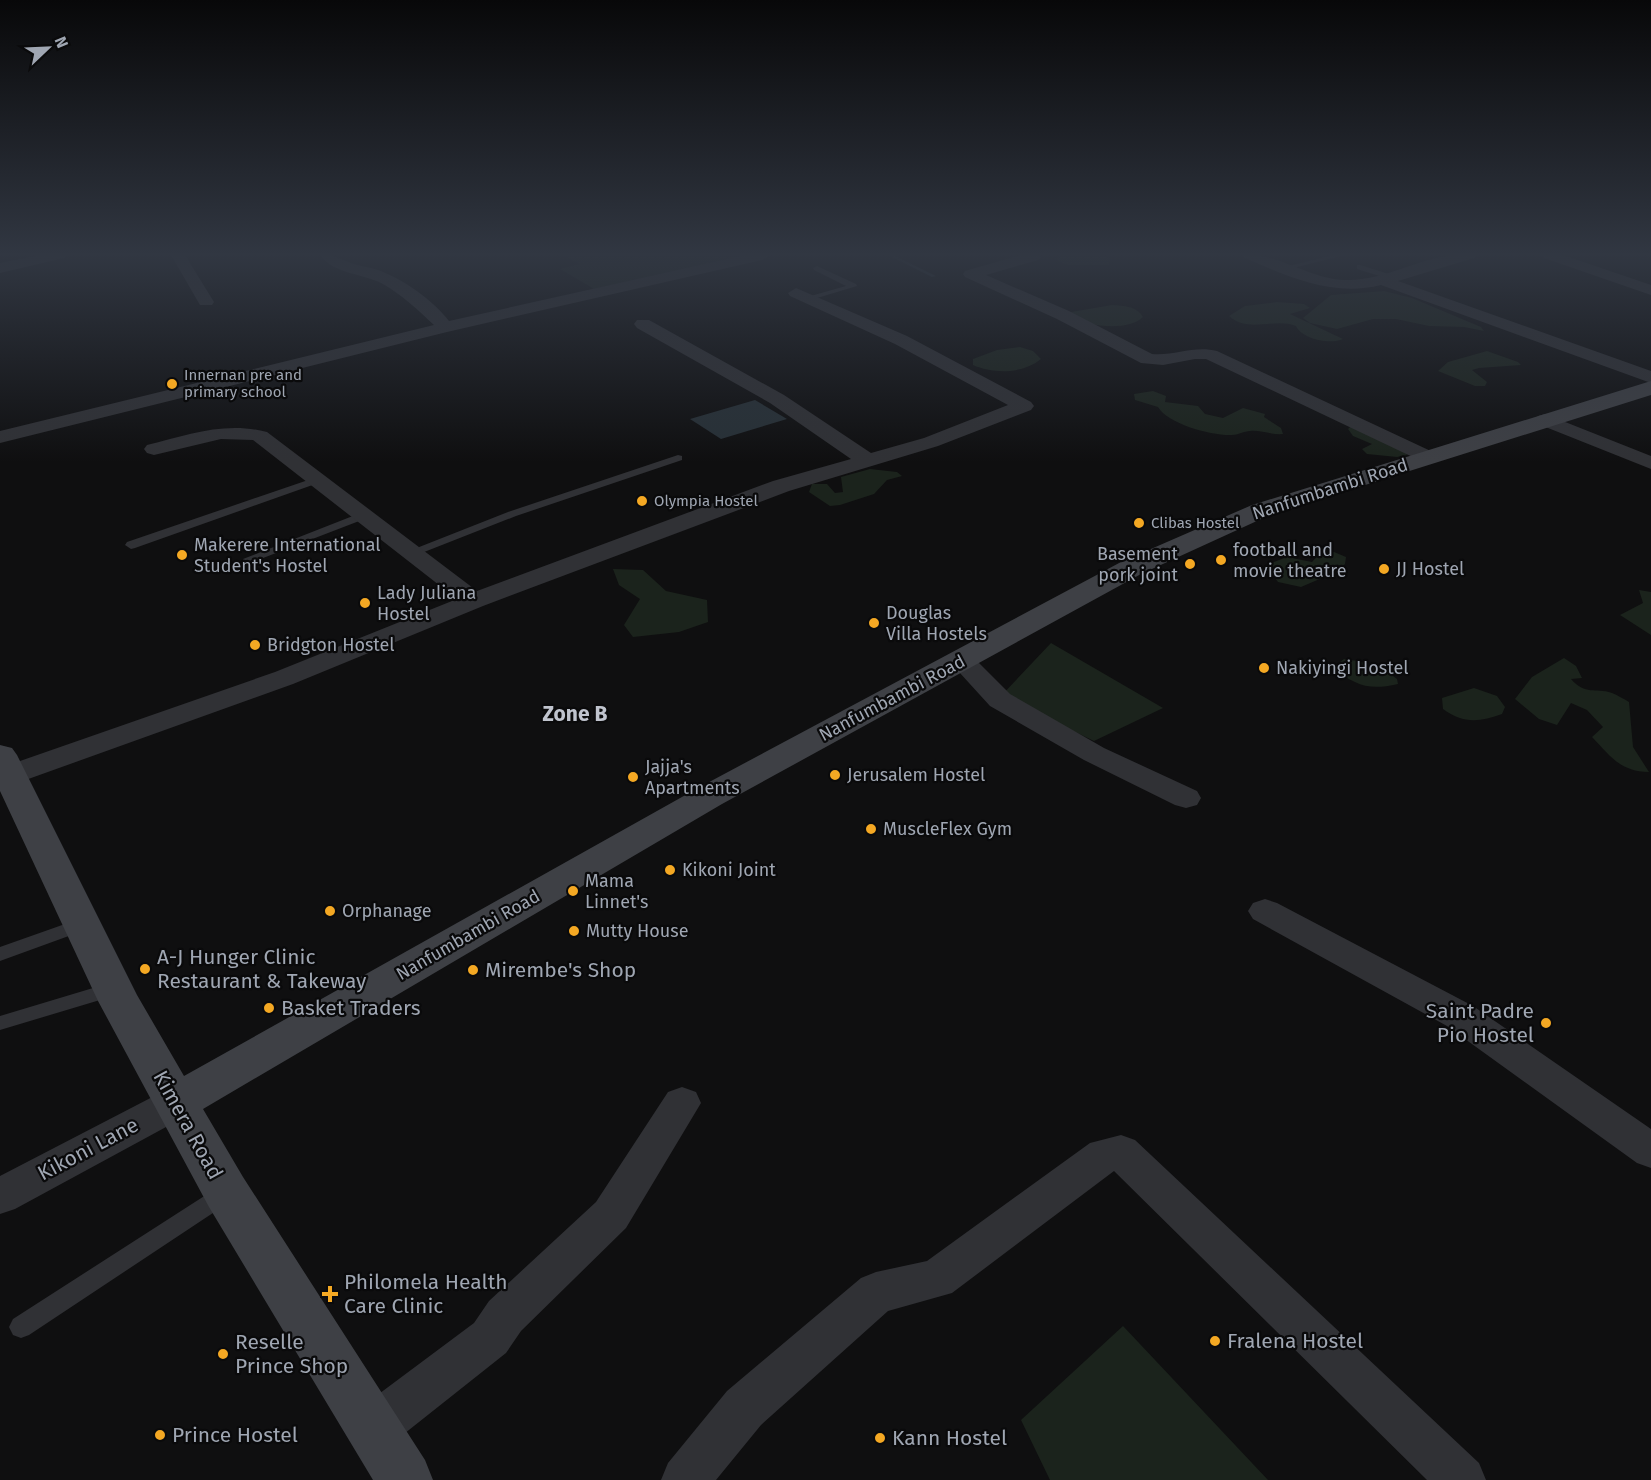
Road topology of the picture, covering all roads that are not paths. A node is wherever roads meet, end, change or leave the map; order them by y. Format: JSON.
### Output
{"nodes":[{"id":1,"x":464,"y":324,"type":"edge"},
{"id":2,"x":643,"y":324,"type":"dead end"},
{"id":3,"x":866,"y":324,"type":"edge"},
{"id":4,"x":1080,"y":324,"type":"edge"},
{"id":5,"x":1509,"y":324,"type":"edge"},
{"id":6,"x":1651,"y":377,"type":"edge"},
{"id":7,"x":1651,"y":388,"type":"edge"},
{"id":8,"x":1545,"y":420,"type":"junction"},
{"id":9,"x":0,"y":437,"type":"edge"},
{"id":10,"x":154,"y":449,"type":"dead end"},
{"id":11,"x":1428,"y":457,"type":"junction"},
{"id":12,"x":678,"y":458,"type":"dead end"},
{"id":13,"x":867,"y":460,"type":"junction"},
{"id":14,"x":1651,"y":463,"type":"edge"},
{"id":15,"x":317,"y":480,"type":"junction"},
{"id":16,"x":363,"y":516,"type":"junction"},
{"id":17,"x":131,"y":545,"type":"dead end"},
{"id":18,"x":410,"y":553,"type":"junction"},
{"id":19,"x":249,"y":559,"type":"dead end"},
{"id":20,"x":474,"y":601,"type":"junction"},
{"id":21,"x":962,"y":661,"type":"junction"},
{"id":22,"x":5,"y":765,"type":"edge"},
{"id":23,"x":1186,"y":798,"type":"dead end"},
{"id":24,"x":1265,"y":911,"type":"dead end"},
{"id":25,"x":82,"y":924,"type":"junction"},
{"id":26,"x":0,"y":954,"type":"edge"},
{"id":27,"x":113,"y":989,"type":"junction"},
{"id":28,"x":0,"y":1023,"type":"edge"},
{"id":29,"x":682,"y":1103,"type":"dead end"},
{"id":30,"x":176,"y":1104,"type":"junction"},
{"id":31,"x":1651,"y":1151,"type":"edge"},
{"id":32,"x":226,"y":1192,"type":"junction"},
{"id":33,"x":0,"y":1196,"type":"edge"},
{"id":34,"x":21,"y":1327,"type":"dead end"},
{"id":35,"x":373,"y":1428,"type":"junction"},
{"id":36,"x":405,"y":1480,"type":"edge"},
{"id":37,"x":685,"y":1480,"type":"edge"},
{"id":38,"x":1462,"y":1480,"type":"edge"}],
"edges":[{"from":1,"to":9,"type":"street"},
{"from":2,"to":13,"type":"street"},
{"from":3,"to":13,"type":"street"},
{"from":4,"to":11,"type":"street"},
{"from":5,"to":6,"type":"street"},
{"from":7,"to":8,"type":"street","name":"Nanfumbambi Road"},
{"from":8,"to":11,"type":"street","name":"Nanfumbambi Road"},
{"from":8,"to":14,"type":"street"},
{"from":10,"to":15,"type":"street"},
{"from":11,"to":21,"type":"street","name":"Nanfumbambi Road"},
{"from":12,"to":18,"type":"lane"},
{"from":13,"to":20,"type":"street"},
{"from":15,"to":16,"type":"street"},
{"from":15,"to":17,"type":"lane"},
{"from":16,"to":18,"type":"street"},
{"from":16,"to":19,"type":"lane"},
{"from":18,"to":20,"type":"street"},
{"from":20,"to":22,"type":"street"},
{"from":21,"to":23,"type":"street"},
{"from":21,"to":30,"type":"street","name":"Nanfumbambi Road"},
{"from":22,"to":25,"type":"street","name":"Kimera Road"},
{"from":24,"to":31,"type":"street"},
{"from":25,"to":26,"type":"lane"},
{"from":25,"to":27,"type":"street","name":"Kimera Road"},
{"from":27,"to":28,"type":"lane"},
{"from":27,"to":30,"type":"street","name":"Kimera Road"},
{"from":29,"to":35,"type":"street"},
{"from":30,"to":32,"type":"street","name":"Kimera Road"},
{"from":30,"to":33,"type":"street","name":"Kikoni Lane"},
{"from":32,"to":34,"type":"lane"},
{"from":32,"to":35,"type":"street","name":"Kimera Road"},
{"from":35,"to":36,"type":"street","name":"Kimera Road"},
{"from":37,"to":38,"type":"street"}]}
